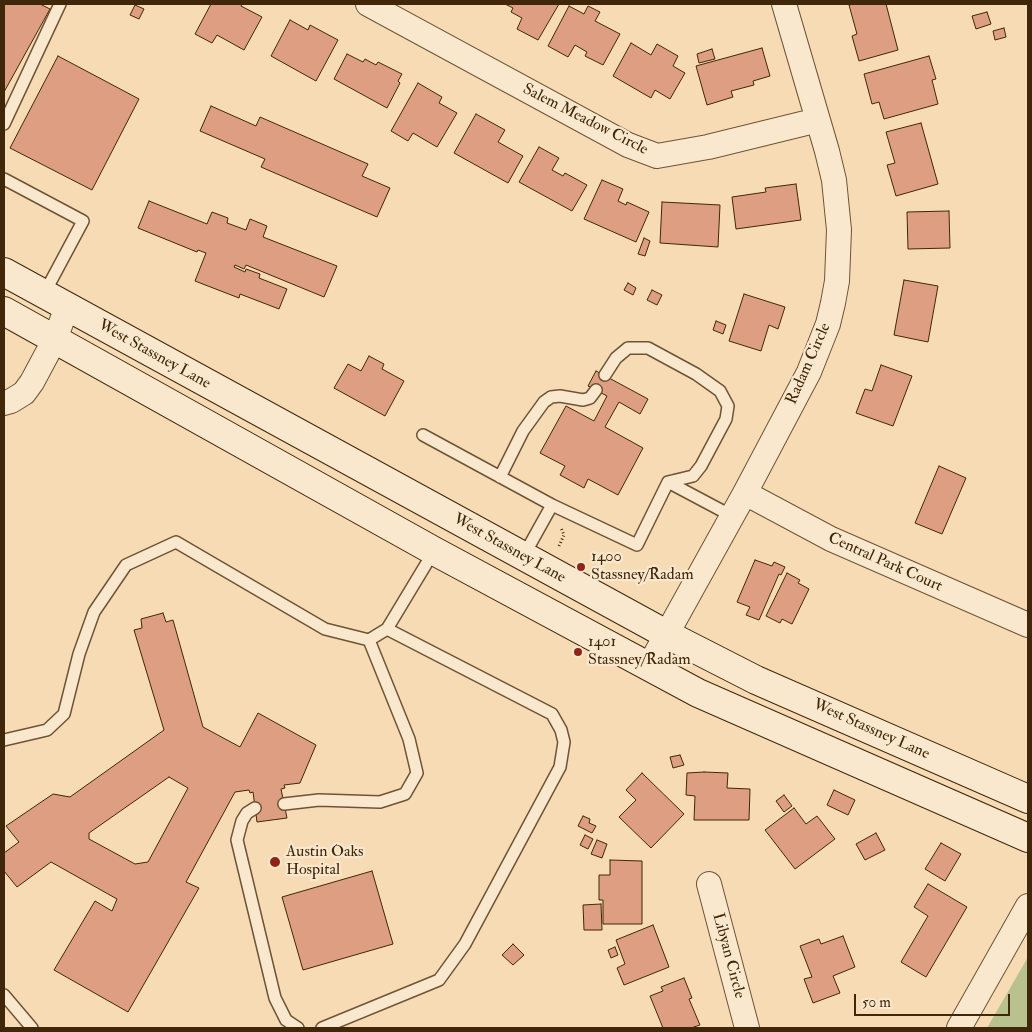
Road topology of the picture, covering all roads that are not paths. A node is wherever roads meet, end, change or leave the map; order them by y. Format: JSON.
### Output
{"nodes":[{"id":1,"x":60,"y":4,"type":"edge"},
{"id":2,"x":368,"y":4,"type":"edge"},
{"id":3,"x":784,"y":4,"type":"edge"},
{"id":4,"x":818,"y":120,"type":"junction"},
{"id":5,"x":4,"y":124,"type":"edge"},
{"id":6,"x":4,"y":179,"type":"edge"},
{"id":7,"x":4,"y":272,"type":"edge"},
{"id":8,"x":55,"y":300,"type":"junction"},
{"id":9,"x":4,"y":311,"type":"edge"},
{"id":10,"x":55,"y":339,"type":"junction"},
{"id":11,"x":605,"y":375,"type":"dead end"},
{"id":12,"x":596,"y":390,"type":"dead end"},
{"id":13,"x":4,"y":403,"type":"edge"},
{"id":14,"x":422,"y":435,"type":"dead end"},
{"id":15,"x":500,"y":477,"type":"junction"},
{"id":16,"x":668,"y":482,"type":"junction"},
{"id":17,"x":745,"y":493,"type":"junction"},
{"id":18,"x":552,"y":504,"type":"junction"},
{"id":19,"x":732,"y":516,"type":"junction"},
{"id":20,"x":434,"y":551,"type":"junction"},
{"id":21,"x":523,"y":557,"type":"junction"},
{"id":22,"x":1028,"y":625,"type":"edge"},
{"id":23,"x":387,"y":629,"type":"junction"},
{"id":24,"x":666,"y":634,"type":"junction"},
{"id":25,"x":369,"y":640,"type":"junction"},
{"id":26,"x":649,"y":666,"type":"junction"},
{"id":27,"x":4,"y":740,"type":"edge"},
{"id":28,"x":1028,"y":799,"type":"edge"},
{"id":29,"x":284,"y":804,"type":"dead end"},
{"id":30,"x":255,"y":808,"type":"dead end"},
{"id":31,"x":1028,"y":838,"type":"edge"},
{"id":32,"x":709,"y":884,"type":"dead end"},
{"id":33,"x":1028,"y":906,"type":"edge"},
{"id":34,"x":4,"y":996,"type":"edge"},
{"id":35,"x":32,"y":1028,"type":"edge"},
{"id":36,"x":298,"y":1028,"type":"edge"},
{"id":37,"x":322,"y":1028,"type":"edge"},
{"id":38,"x":747,"y":1028,"type":"edge"},
{"id":39,"x":958,"y":1028,"type":"edge"}],
"edges":[{"from":1,"to":5,"type":"lane"},
{"from":2,"to":4,"type":"street","name":"Salem Meadow Circle"},
{"from":3,"to":4,"type":"street","name":"Radam Circle"},
{"from":4,"to":17,"type":"street","name":"Radam Circle"},
{"from":6,"to":8,"type":"lane"},
{"from":7,"to":8,"type":"main road","name":"West Stassney Lane"},
{"from":8,"to":10,"type":"street"},
{"from":8,"to":21,"type":"main road","name":"West Stassney Lane"},
{"from":9,"to":10,"type":"main road"},
{"from":10,"to":13,"type":"street"},
{"from":10,"to":20,"type":"main road"},
{"from":11,"to":16,"type":"lane"},
{"from":12,"to":15,"type":"lane"},
{"from":14,"to":15,"type":"lane"},
{"from":15,"to":18,"type":"lane"},
{"from":16,"to":18,"type":"lane"},
{"from":16,"to":19,"type":"lane"},
{"from":17,"to":19,"type":"street","name":"Radam Circle"},
{"from":17,"to":22,"type":"street","name":"Central Park Court"},
{"from":18,"to":21,"type":"lane"},
{"from":19,"to":24,"type":"street","name":"Radam Circle"},
{"from":20,"to":23,"type":"lane"},
{"from":20,"to":26,"type":"main road"},
{"from":21,"to":24,"type":"main road","name":"West Stassney Lane"},
{"from":23,"to":25,"type":"lane"},
{"from":23,"to":37,"type":"lane"},
{"from":24,"to":26,"type":"street","name":"Radam Circle"},
{"from":24,"to":28,"type":"main road","name":"West Stassney Lane"},
{"from":25,"to":27,"type":"lane"},
{"from":25,"to":29,"type":"lane"},
{"from":26,"to":31,"type":"main road"},
{"from":30,"to":36,"type":"lane"},
{"from":32,"to":38,"type":"street","name":"Libyan Circle"},
{"from":33,"to":39,"type":"street"},
{"from":34,"to":35,"type":"lane"}]}
